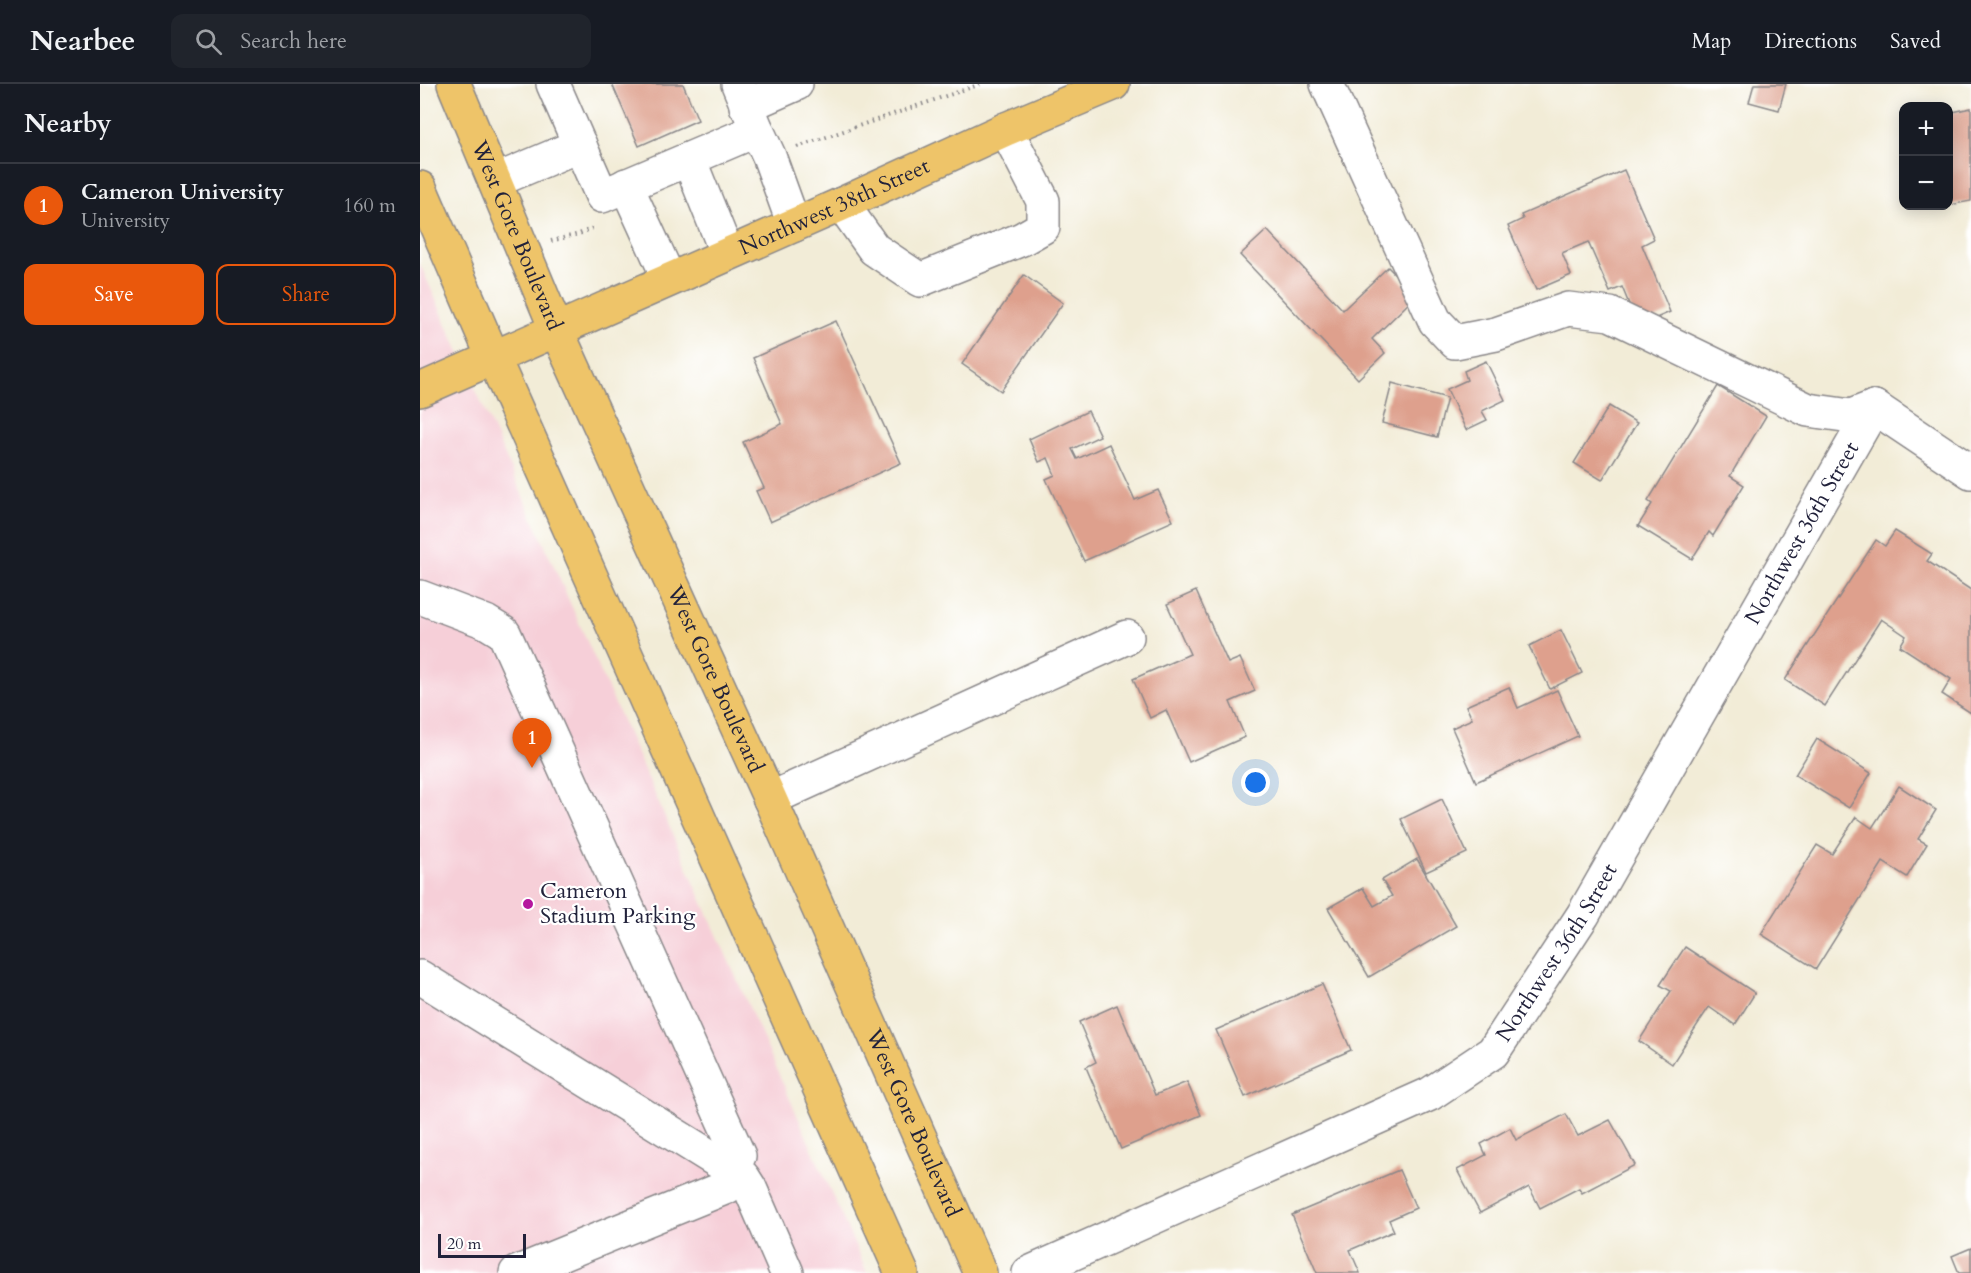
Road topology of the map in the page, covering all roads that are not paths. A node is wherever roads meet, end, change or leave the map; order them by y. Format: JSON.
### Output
{"nodes":[{"id":1,"x":553,"y":84,"type":"edge"},
{"id":2,"x":795,"y":84,"type":"edge"},
{"id":3,"x":1113,"y":84,"type":"edge"},
{"id":4,"x":1327,"y":84,"type":"edge"},
{"id":5,"x":459,"y":85,"type":"edge"},
{"id":6,"x":747,"y":107,"type":"edge"},
{"id":7,"x":1006,"y":129,"type":"junction"},
{"id":8,"x":580,"y":144,"type":"junction"},
{"id":9,"x":689,"y":159,"type":"junction"},
{"id":10,"x":495,"y":182,"type":"junction"},
{"id":11,"x":627,"y":185,"type":"junction"},
{"id":12,"x":420,"y":188,"type":"edge"},
{"id":13,"x":842,"y":204,"type":"junction"},
{"id":14,"x":794,"y":225,"type":"junction"},
{"id":15,"x":727,"y":254,"type":"junction"},
{"id":16,"x":669,"y":279,"type":"junction"},
{"id":17,"x":556,"y":329,"type":"junction"},
{"id":18,"x":493,"y":357,"type":"junction"},
{"id":19,"x":420,"y":390,"type":"edge"},
{"id":20,"x":1874,"y":407,"type":"junction"},
{"id":21,"x":1971,"y":472,"type":"edge"},
{"id":22,"x":420,"y":597,"type":"edge"},
{"id":23,"x":1127,"y":637,"type":"dead end"},
{"id":24,"x":770,"y":800,"type":"junction"},
{"id":25,"x":420,"y":977,"type":"edge"},
{"id":26,"x":734,"y":1170,"type":"junction"},
{"id":27,"x":516,"y":1273,"type":"edge"},
{"id":28,"x":788,"y":1273,"type":"edge"},
{"id":29,"x":903,"y":1273,"type":"edge"},
{"id":30,"x":980,"y":1273,"type":"edge"},
{"id":31,"x":1029,"y":1273,"type":"edge"}],
"edges":[{"from":1,"to":8,"type":"street"},
{"from":2,"to":6,"type":"street"},
{"from":3,"to":7,"type":"main road","name":"Northwest 38th Street"},
{"from":4,"to":20,"type":"street"},
{"from":5,"to":10,"type":"main road","name":"West Gore Boulevard"},
{"from":6,"to":9,"type":"street"},
{"from":6,"to":14,"type":"street"},
{"from":7,"to":13,"type":"main road","name":"Northwest 38th Street"},
{"from":7,"to":13,"type":"street"},
{"from":8,"to":10,"type":"street"},
{"from":8,"to":11,"type":"street"},
{"from":9,"to":11,"type":"street"},
{"from":9,"to":15,"type":"street"},
{"from":10,"to":17,"type":"main road","name":"West Gore Boulevard"},
{"from":11,"to":16,"type":"street"},
{"from":12,"to":18,"type":"main road"},
{"from":13,"to":14,"type":"main road","name":"Northwest 38th Street"},
{"from":14,"to":15,"type":"main road","name":"Northwest 38th Street"},
{"from":15,"to":16,"type":"main road","name":"Northwest 38th Street"},
{"from":16,"to":17,"type":"main road","name":"Northwest 38th Street"},
{"from":17,"to":18,"type":"main road","name":"Northwest 38th Street"},
{"from":17,"to":24,"type":"main road","name":"West Gore Boulevard"},
{"from":18,"to":19,"type":"main road","name":"Northwest 38th Street"},
{"from":18,"to":29,"type":"main road"},
{"from":20,"to":21,"type":"street"},
{"from":20,"to":31,"type":"street","name":"Northwest 36th Street"},
{"from":22,"to":26,"type":"street"},
{"from":23,"to":24,"type":"street"},
{"from":24,"to":30,"type":"main road","name":"West Gore Boulevard"},
{"from":25,"to":26,"type":"street"},
{"from":26,"to":27,"type":"street"},
{"from":26,"to":28,"type":"street"}]}
